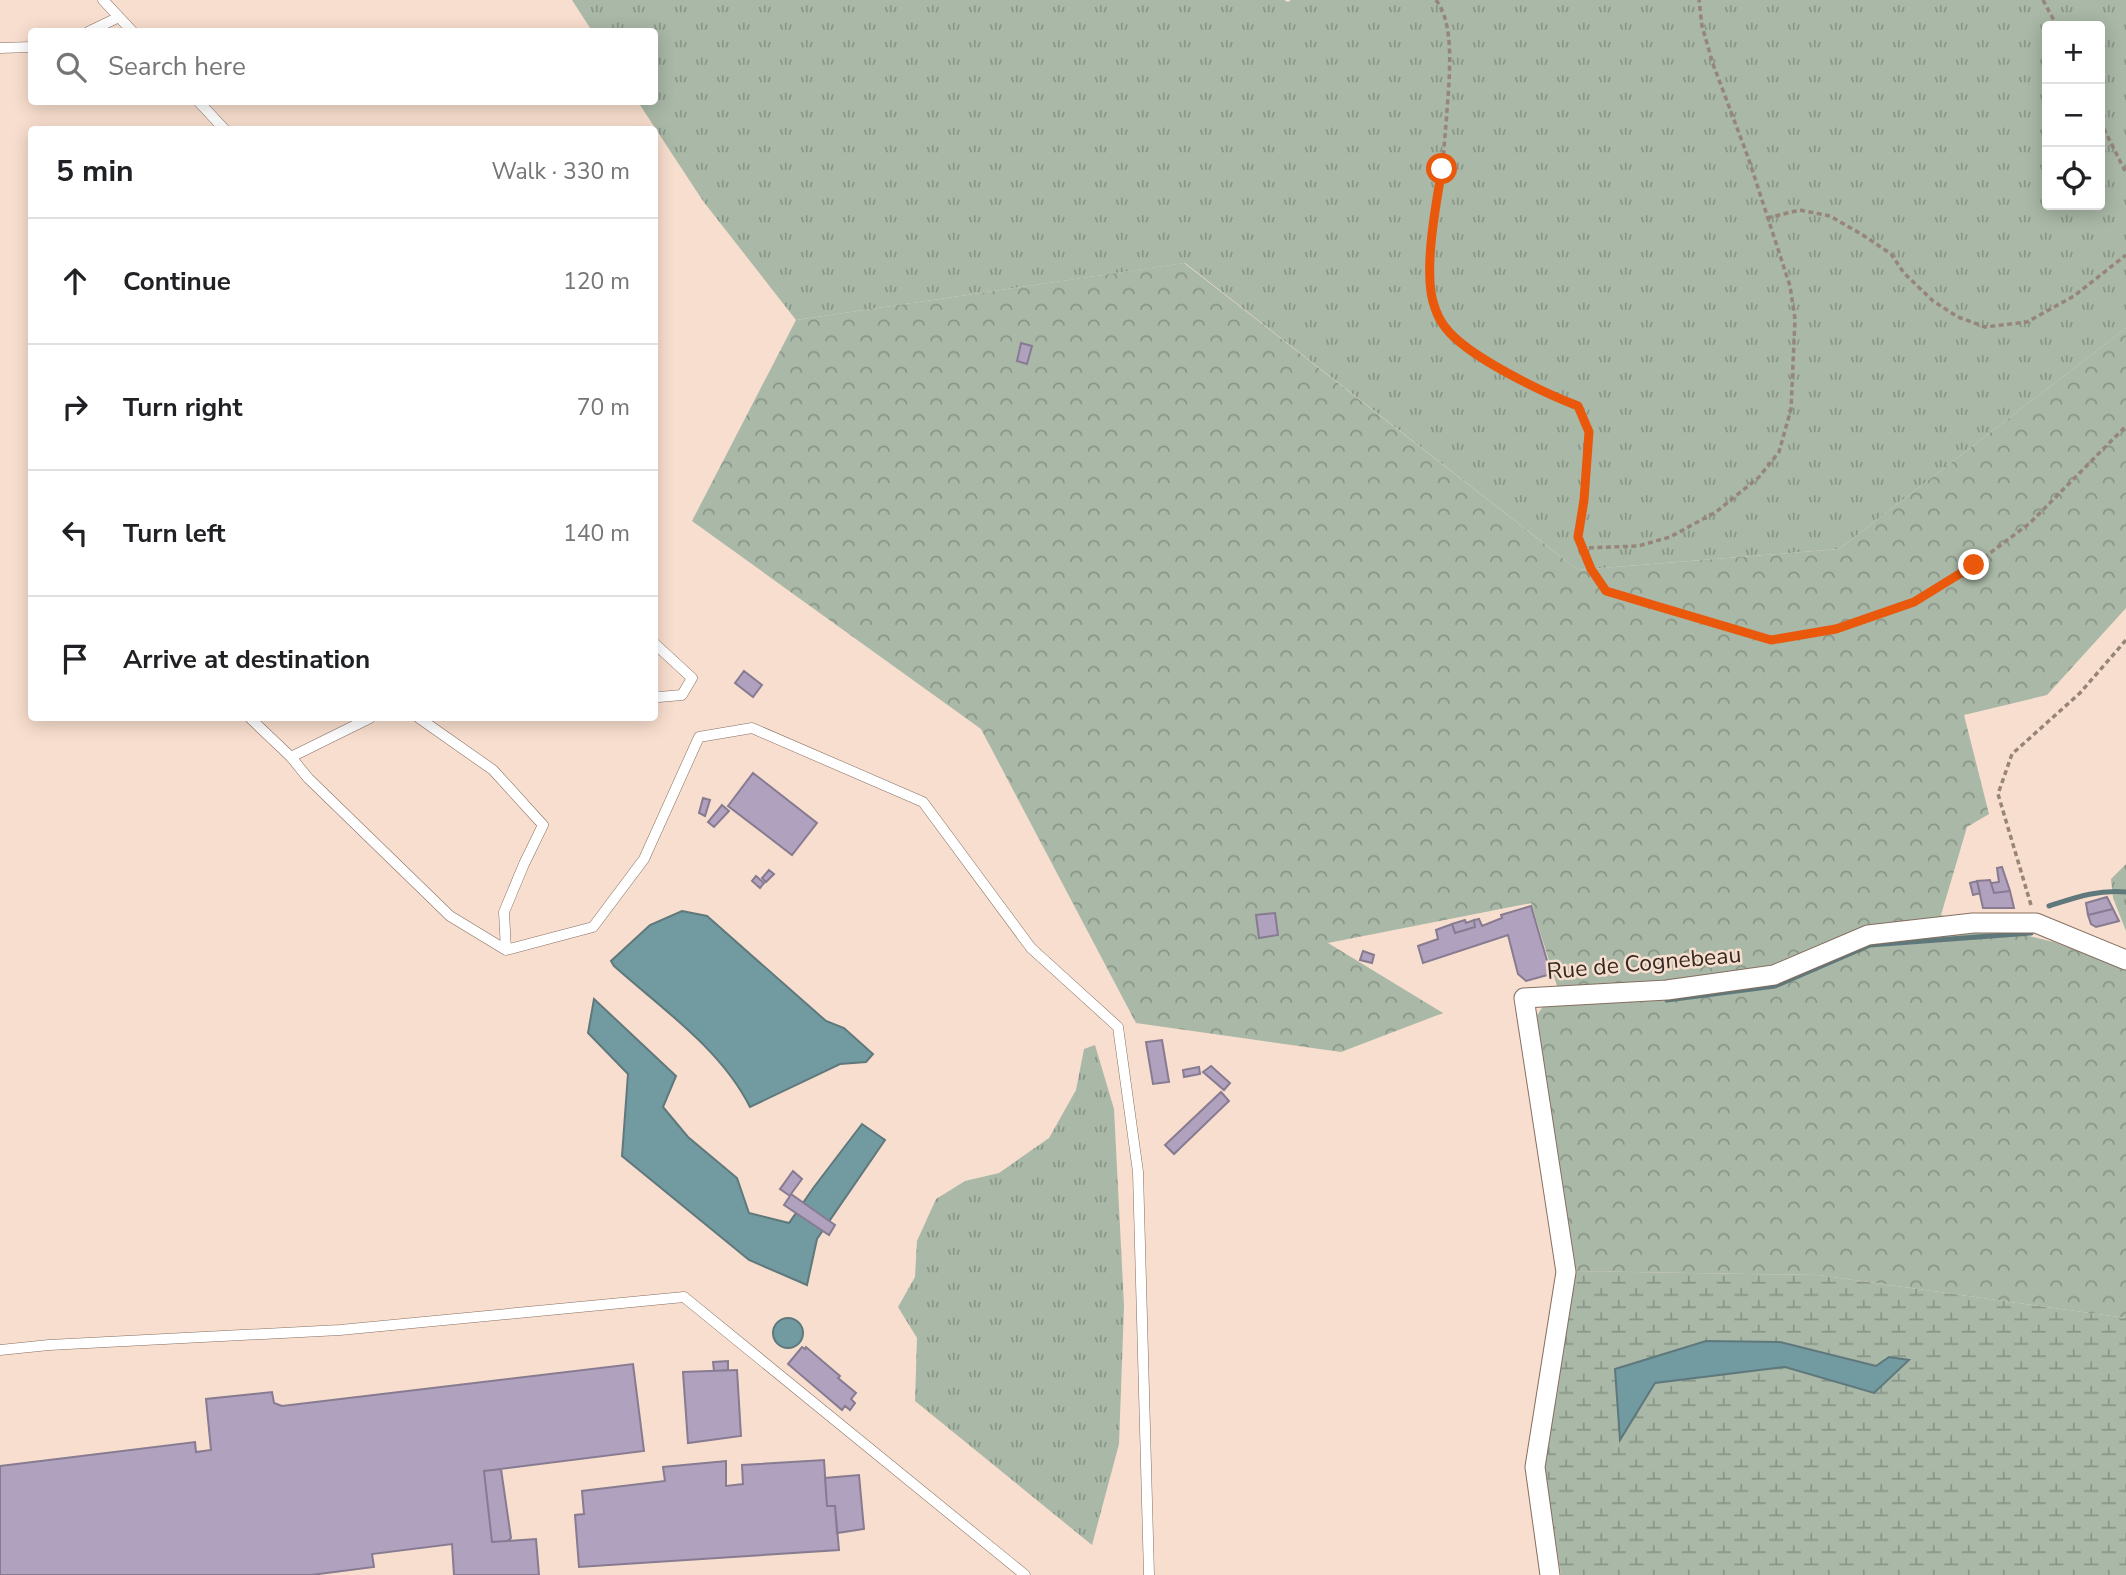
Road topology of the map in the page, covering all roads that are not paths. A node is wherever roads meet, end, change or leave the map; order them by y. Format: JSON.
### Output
{"nodes":[{"id":1,"x":103,"y":0,"type":"edge"},
{"id":2,"x":119,"y":17,"type":"junction"},
{"id":3,"x":96,"y":28,"type":"edge"},
{"id":4,"x":129,"y":28,"type":"edge"},
{"id":5,"x":28,"y":47,"type":"edge"},
{"id":6,"x":0,"y":48,"type":"edge"},
{"id":7,"x":202,"y":105,"type":"edge"},
{"id":8,"x":221,"y":126,"type":"edge"},
{"id":9,"x":658,"y":647,"type":"edge"},
{"id":10,"x":658,"y":697,"type":"edge"},
{"id":11,"x":253,"y":721,"type":"edge"},
{"id":12,"x":364,"y":721,"type":"edge"},
{"id":13,"x":423,"y":721,"type":"edge"},
{"id":14,"x":291,"y":757,"type":"junction"},
{"id":15,"x":506,"y":950,"type":"junction"},
{"id":16,"x":2126,"y":960,"type":"edge"},
{"id":17,"x":0,"y":1350,"type":"edge"},
{"id":18,"x":1025,"y":1575,"type":"edge"},
{"id":19,"x":1149,"y":1575,"type":"edge"},
{"id":20,"x":1550,"y":1575,"type":"edge"}],
"edges":[{"from":1,"to":2,"type":"lane"},
{"from":2,"to":3,"type":"lane"},
{"from":2,"to":4,"type":"lane"},
{"from":5,"to":6,"type":"lane"},
{"from":7,"to":8,"type":"lane"},
{"from":9,"to":10,"type":"lane"},
{"from":11,"to":14,"type":"lane"},
{"from":12,"to":14,"type":"lane"},
{"from":13,"to":15,"type":"lane"},
{"from":14,"to":15,"type":"lane"},
{"from":15,"to":19,"type":"lane"},
{"from":16,"to":20,"type":"street","name":"Rue de Cognebeau"},
{"from":17,"to":18,"type":"lane"}]}
